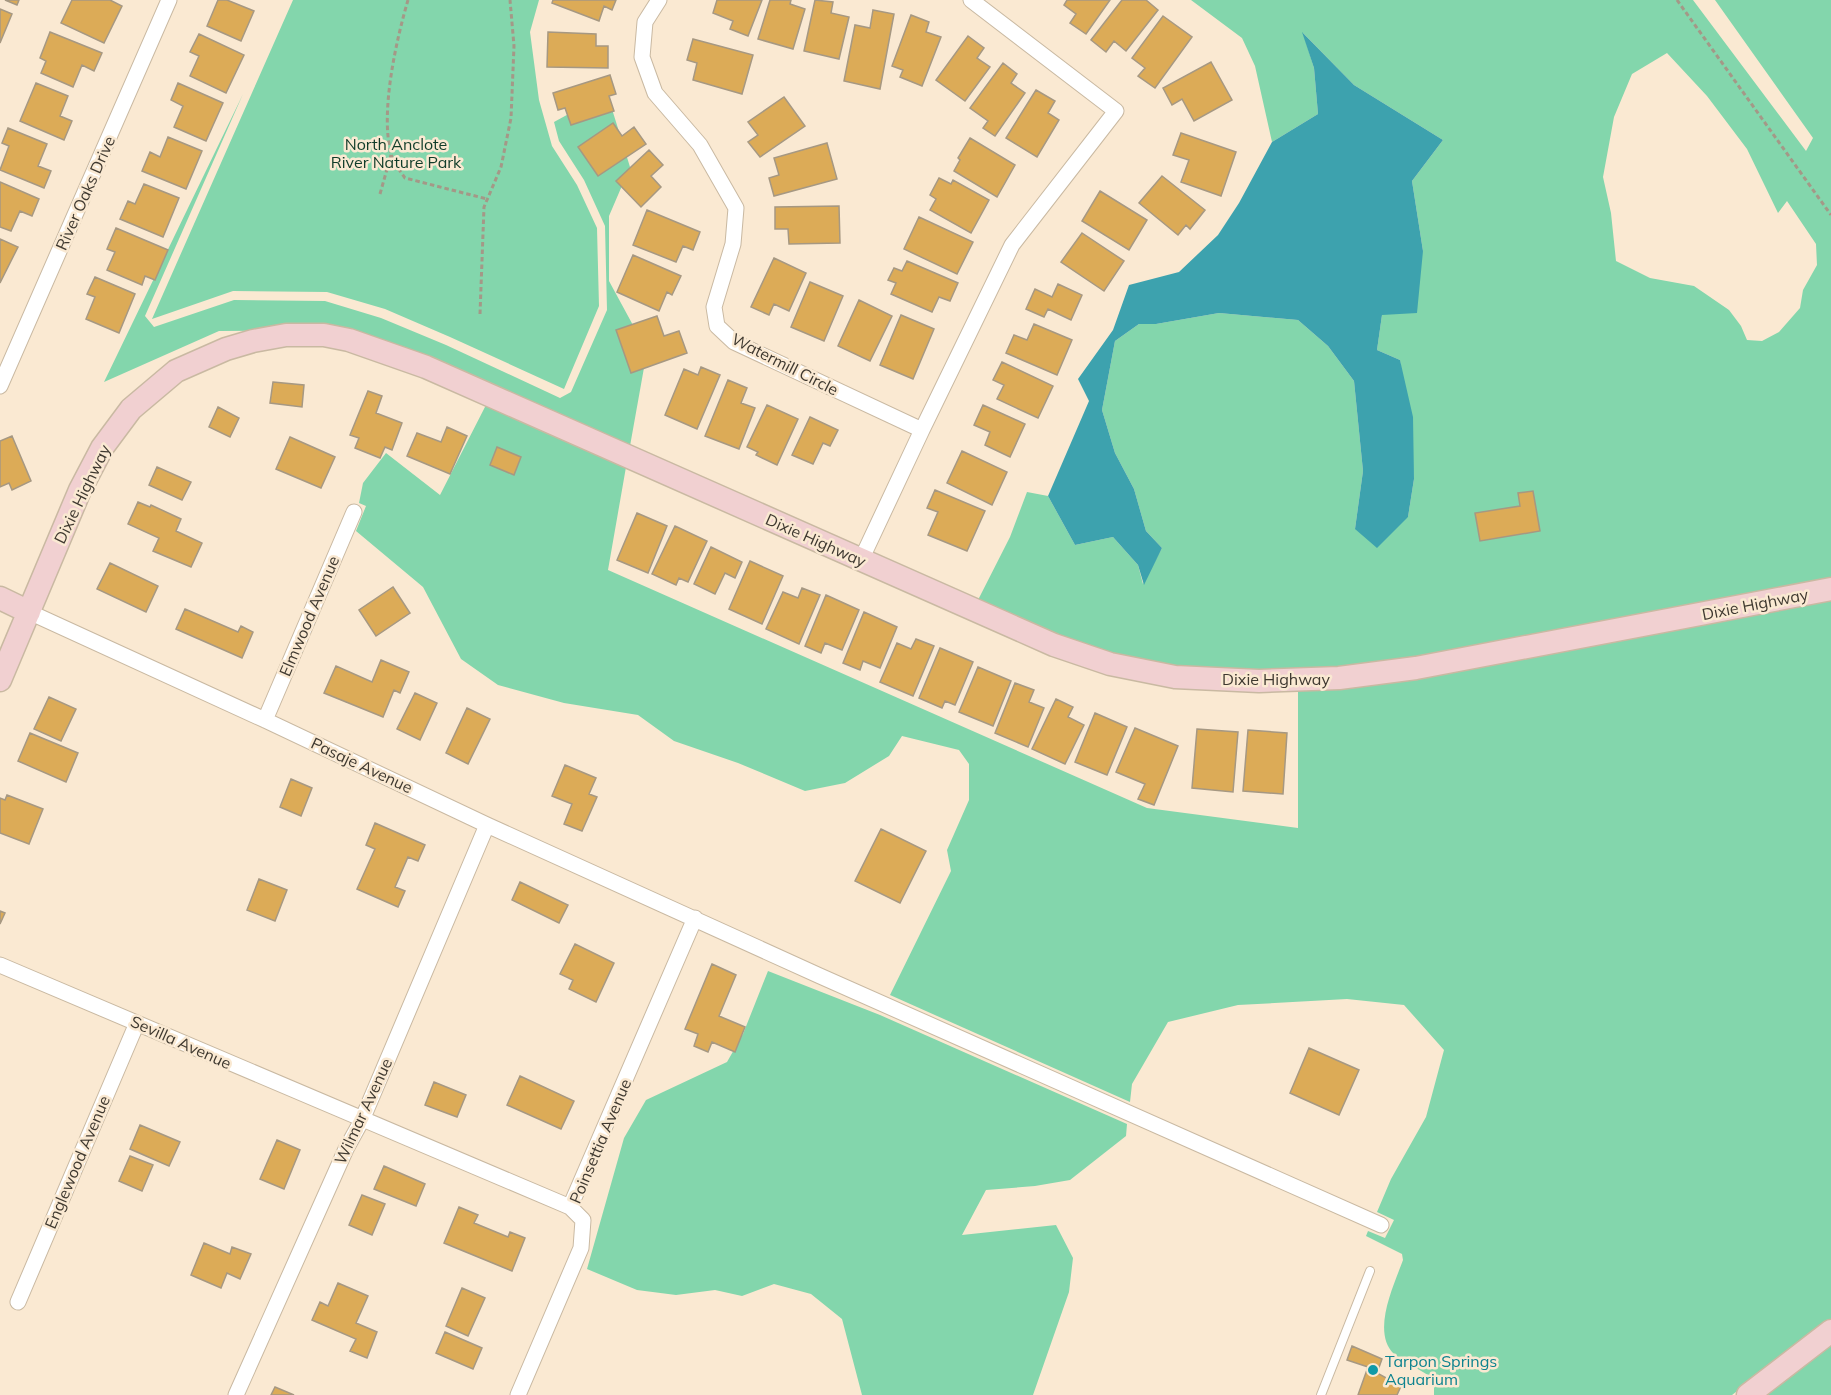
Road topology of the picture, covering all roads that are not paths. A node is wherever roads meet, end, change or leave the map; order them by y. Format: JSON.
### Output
{"nodes":[{"id":1,"x":169,"y":0,"type":"edge"},
{"id":2,"x":659,"y":0,"type":"edge"},
{"id":3,"x":971,"y":0,"type":"edge"},
{"id":4,"x":0,"y":386,"type":"edge"},
{"id":5,"x":922,"y":430,"type":"junction"},
{"id":6,"x":354,"y":512,"type":"dead end"},
{"id":7,"x":861,"y":560,"type":"junction"},
{"id":8,"x":1831,"y":589,"type":"edge"},
{"id":9,"x":0,"y":598,"type":"edge"},
{"id":10,"x":29,"y":612,"type":"junction"},
{"id":11,"x":0,"y":680,"type":"edge"},
{"id":12,"x":265,"y":720,"type":"junction"},
{"id":13,"x":487,"y":825,"type":"junction"},
{"id":14,"x":695,"y":918,"type":"junction"},
{"id":15,"x":0,"y":965,"type":"edge"},
{"id":16,"x":137,"y":1023,"type":"junction"},
{"id":17,"x":362,"y":1120,"type":"junction"},
{"id":18,"x":570,"y":1208,"type":"junction"},
{"id":19,"x":1381,"y":1225,"type":"dead end"},
{"id":20,"x":1370,"y":1271,"type":"dead end"},
{"id":21,"x":18,"y":1302,"type":"dead end"},
{"id":22,"x":1831,"y":1331,"type":"edge"},
{"id":23,"x":236,"y":1395,"type":"edge"},
{"id":24,"x":518,"y":1395,"type":"edge"},
{"id":25,"x":1321,"y":1395,"type":"edge"},
{"id":26,"x":1748,"y":1395,"type":"edge"}],
"edges":[{"from":1,"to":4,"type":"street","name":"River Oaks Drive"},
{"from":2,"to":5,"type":"street","name":"Watermill Circle"},
{"from":3,"to":5,"type":"street"},
{"from":5,"to":7,"type":"street"},
{"from":6,"to":12,"type":"street","name":"Elmwood Avenue"},
{"from":7,"to":8,"type":"street","name":"Dixie Highway"},
{"from":7,"to":10,"type":"street","name":"Dixie Highway"},
{"from":9,"to":10,"type":"street"},
{"from":10,"to":11,"type":"street","name":"Dixie Highway"},
{"from":10,"to":12,"type":"street","name":"Pasaje Avenue"},
{"from":12,"to":13,"type":"street","name":"Pasaje Avenue"},
{"from":13,"to":14,"type":"street","name":"Pasaje Avenue"},
{"from":13,"to":17,"type":"street","name":"Wilmar Avenue"},
{"from":14,"to":18,"type":"street","name":"Poinsettia Avenue"},
{"from":14,"to":19,"type":"street","name":"Pasaje Avenue"},
{"from":15,"to":16,"type":"street","name":"Sevilla Avenue"},
{"from":16,"to":17,"type":"street","name":"Sevilla Avenue"},
{"from":16,"to":21,"type":"street","name":"Englewood Avenue"},
{"from":17,"to":18,"type":"street"},
{"from":17,"to":23,"type":"street","name":"Wilmar Avenue"},
{"from":18,"to":24,"type":"street","name":"Poinsettia Avenue"},
{"from":20,"to":25,"type":"lane"},
{"from":22,"to":26,"type":"street"}]}
